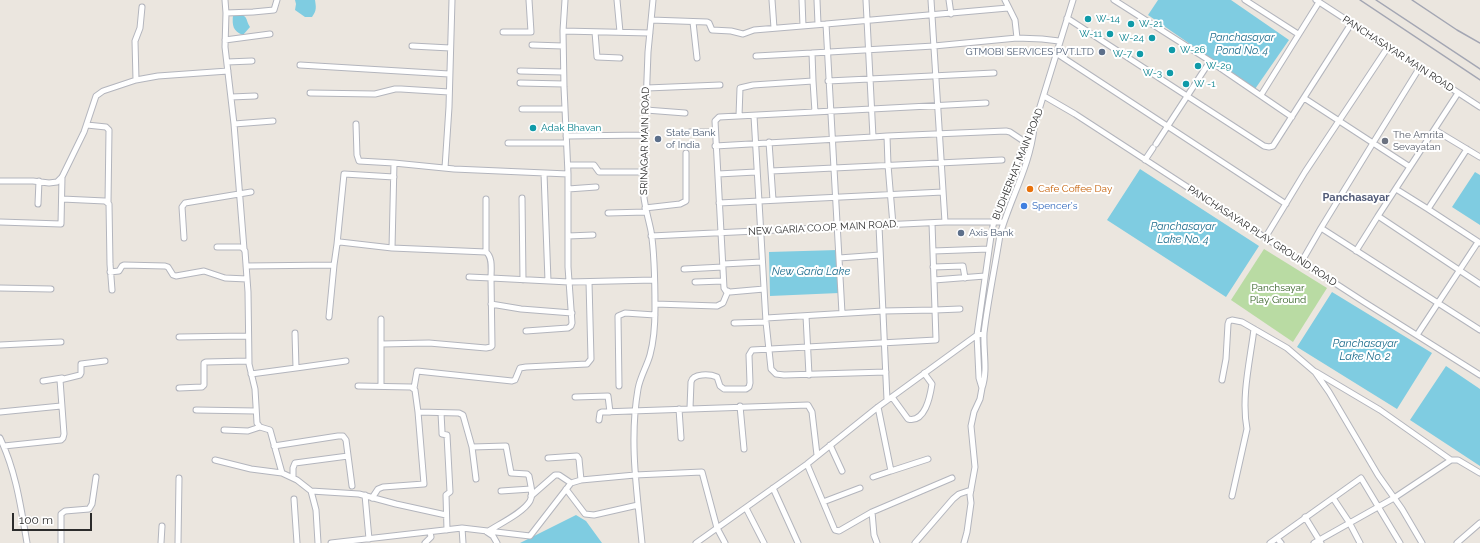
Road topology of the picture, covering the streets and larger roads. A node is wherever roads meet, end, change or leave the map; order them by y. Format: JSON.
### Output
{"nodes":[{"id":1,"x":225,"y":0,"type":"edge"},
{"id":2,"x":277,"y":0,"type":"edge"},
{"id":3,"x":452,"y":0,"type":"edge"},
{"id":4,"x":529,"y":0,"type":"edge"},
{"id":5,"x":564,"y":0,"type":"edge"},
{"id":6,"x":617,"y":0,"type":"edge"},
{"id":7,"x":653,"y":0,"type":"edge"},
{"id":8,"x":772,"y":0,"type":"edge"},
{"id":9,"x":802,"y":0,"type":"edge"},
{"id":10,"x":817,"y":0,"type":"edge"},
{"id":11,"x":866,"y":0,"type":"edge"},
{"id":12,"x":931,"y":0,"type":"edge"},
{"id":13,"x":949,"y":0,"type":"edge"},
{"id":14,"x":1004,"y":0,"type":"edge"},
{"id":15,"x":1073,"y":0,"type":"edge"},
{"id":16,"x":1245,"y":0,"type":"edge"},
{"id":17,"x":1116,"y":1,"type":"edge"},
{"id":18,"x":1317,"y":1,"type":"edge"},
{"id":19,"x":142,"y":7,"type":"dead end"},
{"id":20,"x":1008,"y":8,"type":"junction"},
{"id":21,"x":226,"y":12,"type":"junction"},
{"id":22,"x":950,"y":14,"type":"junction"},
{"id":23,"x":932,"y":15,"type":"junction"},
{"id":24,"x":1067,"y":18,"type":"junction"},
{"id":25,"x":651,"y":20,"type":"junction"},
{"id":26,"x":868,"y":20,"type":"junction"},
{"id":27,"x":693,"y":22,"type":"junction"},
{"id":28,"x":818,"y":24,"type":"junction"},
{"id":29,"x":826,"y":24,"type":"junction"},
{"id":30,"x":1351,"y":24,"type":"junction"},
{"id":31,"x":803,"y":26,"type":"junction"},
{"id":32,"x":774,"y":28,"type":"junction"},
{"id":33,"x":563,"y":31,"type":"junction"},
{"id":34,"x":503,"y":32,"type":"dead end"},
{"id":35,"x":595,"y":32,"type":"junction"},
{"id":36,"x":620,"y":32,"type":"junction"},
{"id":37,"x":650,"y":33,"type":"junction"},
{"id":38,"x":270,"y":34,"type":"dead end"},
{"id":39,"x":1298,"y":34,"type":"junction"},
{"id":40,"x":1017,"y":38,"type":"junction"},
{"id":41,"x":225,"y":40,"type":"junction"},
{"id":42,"x":1059,"y":41,"type":"junction"},
{"id":43,"x":532,"y":45,"type":"dead end"},
{"id":44,"x":412,"y":46,"type":"dead end"},
{"id":45,"x":563,"y":46,"type":"junction"},
{"id":46,"x":934,"y":46,"type":"junction"},
{"id":47,"x":1388,"y":47,"type":"junction"},
{"id":48,"x":450,"y":48,"type":"junction"},
{"id":49,"x":869,"y":50,"type":"junction"},
{"id":50,"x":827,"y":52,"type":"junction"},
{"id":51,"x":812,"y":53,"type":"junction"},
{"id":52,"x":1056,"y":53,"type":"junction"},
{"id":53,"x":756,"y":56,"type":"dead end"},
{"id":54,"x":620,"y":58,"type":"dead end"},
{"id":55,"x":697,"y":58,"type":"dead end"},
{"id":56,"x":252,"y":61,"type":"dead end"},
{"id":57,"x":1210,"y":61,"type":"junction"},
{"id":58,"x":227,"y":62,"type":"junction"},
{"id":59,"x":300,"y":65,"type":"dead end"},
{"id":60,"x":1420,"y":67,"type":"junction"},
{"id":61,"x":228,"y":71,"type":"junction"},
{"id":62,"x":520,"y":71,"type":"dead end"},
{"id":63,"x":563,"y":72,"type":"junction"},
{"id":64,"x":994,"y":73,"type":"dead end"},
{"id":65,"x":449,"y":74,"type":"junction"},
{"id":66,"x":936,"y":76,"type":"junction"},
{"id":67,"x":871,"y":79,"type":"junction"},
{"id":68,"x":136,"y":80,"type":"junction"},
{"id":69,"x":813,"y":81,"type":"junction"},
{"id":70,"x":828,"y":81,"type":"junction"},
{"id":71,"x":520,"y":83,"type":"dead end"},
{"id":72,"x":564,"y":84,"type":"junction"},
{"id":73,"x":720,"y":85,"type":"dead end"},
{"id":74,"x":647,"y":88,"type":"junction"},
{"id":75,"x":449,"y":92,"type":"junction"},
{"id":76,"x":310,"y":93,"type":"dead end"},
{"id":77,"x":1458,"y":93,"type":"junction"},
{"id":78,"x":1261,"y":95,"type":"junction"},
{"id":79,"x":255,"y":96,"type":"dead end"},
{"id":80,"x":1044,"y":96,"type":"junction"},
{"id":81,"x":1186,"y":96,"type":"junction"},
{"id":82,"x":231,"y":97,"type":"junction"},
{"id":83,"x":1304,"y":98,"type":"junction"},
{"id":84,"x":986,"y":103,"type":"dead end"},
{"id":85,"x":938,"y":105,"type":"junction"},
{"id":86,"x":1480,"y":107,"type":"edge"},
{"id":87,"x":522,"y":109,"type":"dead end"},
{"id":88,"x":872,"y":109,"type":"junction"},
{"id":89,"x":565,"y":110,"type":"junction"},
{"id":90,"x":646,"y":110,"type":"junction"},
{"id":91,"x":830,"y":111,"type":"junction"},
{"id":92,"x":815,"y":112,"type":"junction"},
{"id":93,"x":685,"y":113,"type":"dead end"},
{"id":94,"x":739,"y":116,"type":"junction"},
{"id":95,"x":754,"y":116,"type":"junction"},
{"id":96,"x":1292,"y":117,"type":"junction"},
{"id":97,"x":273,"y":121,"type":"dead end"},
{"id":98,"x":1338,"y":121,"type":"junction"},
{"id":99,"x":234,"y":124,"type":"junction"},
{"id":100,"x":356,"y":124,"type":"dead end"},
{"id":101,"x":87,"y":125,"type":"junction"},
{"id":102,"x":1034,"y":126,"type":"junction"},
{"id":103,"x":1168,"y":126,"type":"junction"},
{"id":104,"x":1434,"y":130,"type":"junction"},
{"id":105,"x":690,"y":132,"type":"dead end"},
{"id":106,"x":715,"y":132,"type":"junction"},
{"id":107,"x":939,"y":134,"type":"junction"},
{"id":108,"x":645,"y":135,"type":"junction"},
{"id":109,"x":566,"y":136,"type":"junction"},
{"id":110,"x":887,"y":136,"type":"junction"},
{"id":111,"x":873,"y":137,"type":"junction"},
{"id":112,"x":832,"y":139,"type":"junction"},
{"id":113,"x":566,"y":142,"type":"junction"},
{"id":114,"x":769,"y":142,"type":"junction"},
{"id":115,"x":1025,"y":142,"type":"junction"},
{"id":116,"x":508,"y":143,"type":"dead end"},
{"id":117,"x":755,"y":143,"type":"junction"},
{"id":118,"x":1373,"y":143,"type":"junction"},
{"id":119,"x":715,"y":146,"type":"junction"},
{"id":120,"x":1032,"y":146,"type":"junction"},
{"id":121,"x":1467,"y":149,"type":"junction"},
{"id":122,"x":686,"y":153,"type":"dead end"},
{"id":123,"x":1480,"y":157,"type":"edge"},
{"id":124,"x":1002,"y":160,"type":"dead end"},
{"id":125,"x":1145,"y":160,"type":"junction"},
{"id":126,"x":941,"y":162,"type":"junction"},
{"id":127,"x":394,"y":163,"type":"junction"},
{"id":128,"x":568,"y":165,"type":"junction"},
{"id":129,"x":888,"y":165,"type":"junction"},
{"id":130,"x":1410,"y":167,"type":"junction"},
{"id":131,"x":445,"y":168,"type":"junction"},
{"id":132,"x":833,"y":168,"type":"junction"},
{"id":133,"x":771,"y":171,"type":"junction"},
{"id":134,"x":643,"y":172,"type":"junction"},
{"id":135,"x":756,"y":172,"type":"junction"},
{"id":136,"x":544,"y":173,"type":"junction"},
{"id":137,"x":568,"y":174,"type":"junction"},
{"id":138,"x":718,"y":174,"type":"junction"},
{"id":139,"x":62,"y":177,"type":"junction"},
{"id":140,"x":394,"y":177,"type":"junction"},
{"id":141,"x":0,"y":182,"type":"edge"},
{"id":142,"x":39,"y":182,"type":"junction"},
{"id":143,"x":596,"y":187,"type":"dead end"},
{"id":144,"x":568,"y":189,"type":"junction"},
{"id":145,"x":1396,"y":189,"type":"junction"},
{"id":146,"x":251,"y":192,"type":"dead end"},
{"id":147,"x":943,"y":192,"type":"junction"},
{"id":148,"x":240,"y":194,"type":"junction"},
{"id":149,"x":890,"y":194,"type":"junction"},
{"id":150,"x":836,"y":197,"type":"junction"},
{"id":151,"x":522,"y":198,"type":"dead end"},
{"id":152,"x":62,"y":199,"type":"junction"},
{"id":153,"x":486,"y":199,"type":"dead end"},
{"id":154,"x":773,"y":200,"type":"junction"},
{"id":155,"x":758,"y":201,"type":"junction"},
{"id":156,"x":108,"y":203,"type":"junction"},
{"id":157,"x":720,"y":203,"type":"junction"},
{"id":158,"x":38,"y":204,"type":"dead end"},
{"id":159,"x":1286,"y":204,"type":"junction"},
{"id":160,"x":1428,"y":209,"type":"junction"},
{"id":161,"x":646,"y":210,"type":"junction"},
{"id":162,"x":608,"y":213,"type":"dead end"},
{"id":163,"x":1378,"y":216,"type":"junction"},
{"id":164,"x":994,"y":221,"type":"junction"},
{"id":165,"x":0,"y":222,"type":"edge"},
{"id":166,"x":944,"y":222,"type":"junction"},
{"id":167,"x":1004,"y":222,"type":"junction"},
{"id":168,"x":932,"y":224,"type":"junction"},
{"id":169,"x":893,"y":225,"type":"junction"},
{"id":170,"x":878,"y":226,"type":"junction"},
{"id":171,"x":837,"y":228,"type":"junction"},
{"id":172,"x":1321,"y":228,"type":"junction"},
{"id":173,"x":760,"y":231,"type":"junction"},
{"id":174,"x":722,"y":233,"type":"junction"},
{"id":175,"x":592,"y":235,"type":"dead end"},
{"id":176,"x":568,"y":236,"type":"junction"},
{"id":177,"x":651,"y":236,"type":"junction"},
{"id":178,"x":184,"y":238,"type":"dead end"},
{"id":179,"x":1266,"y":238,"type":"junction"},
{"id":180,"x":990,"y":242,"type":"junction"},
{"id":181,"x":1479,"y":242,"type":"edge"},
{"id":182,"x":999,"y":243,"type":"junction"},
{"id":183,"x":337,"y":244,"type":"junction"},
{"id":184,"x":217,"y":247,"type":"dead end"},
{"id":185,"x":392,"y":248,"type":"junction"},
{"id":186,"x":244,"y":249,"type":"junction"},
{"id":187,"x":989,"y":249,"type":"junction"},
{"id":188,"x":933,"y":251,"type":"junction"},
{"id":189,"x":1356,"y":251,"type":"junction"},
{"id":190,"x":486,"y":252,"type":"junction"},
{"id":191,"x":880,"y":255,"type":"junction"},
{"id":192,"x":839,"y":258,"type":"junction"},
{"id":193,"x":1302,"y":261,"type":"junction"},
{"id":194,"x":762,"y":262,"type":"junction"},
{"id":195,"x":334,"y":265,"type":"junction"},
{"id":196,"x":246,"y":266,"type":"junction"},
{"id":197,"x":723,"y":266,"type":"junction"},
{"id":198,"x":933,"y":267,"type":"junction"},
{"id":199,"x":684,"y":269,"type":"dead end"},
{"id":200,"x":1459,"y":270,"type":"junction"},
{"id":201,"x":110,"y":272,"type":"junction"},
{"id":202,"x":985,"y":276,"type":"junction"},
{"id":203,"x":469,"y":277,"type":"dead end"},
{"id":204,"x":247,"y":278,"type":"junction"},
{"id":205,"x":491,"y":278,"type":"junction"},
{"id":206,"x":965,"y":278,"type":"junction"},
{"id":207,"x":523,"y":280,"type":"junction"},
{"id":208,"x":654,"y":280,"type":"junction"},
{"id":209,"x":934,"y":280,"type":"junction"},
{"id":210,"x":548,"y":281,"type":"junction"},
{"id":211,"x":723,"y":281,"type":"junction"},
{"id":212,"x":569,"y":282,"type":"junction"},
{"id":213,"x":589,"y":282,"type":"junction"},
{"id":214,"x":695,"y":282,"type":"dead end"},
{"id":215,"x":1480,"y":284,"type":"edge"},
{"id":216,"x":0,"y":288,"type":"edge"},
{"id":217,"x":52,"y":289,"type":"dead end"},
{"id":218,"x":112,"y":290,"type":"dead end"},
{"id":219,"x":764,"y":290,"type":"junction"},
{"id":220,"x":728,"y":292,"type":"junction"},
{"id":221,"x":1438,"y":303,"type":"junction"},
{"id":222,"x":491,"y":304,"type":"junction"},
{"id":223,"x":655,"y":304,"type":"junction"},
{"id":224,"x":960,"y":309,"type":"dead end"},
{"id":225,"x":935,"y":310,"type":"junction"},
{"id":226,"x":883,"y":311,"type":"junction"},
{"id":227,"x":572,"y":313,"type":"junction"},
{"id":228,"x":842,"y":314,"type":"junction"},
{"id":229,"x":655,"y":315,"type":"junction"},
{"id":230,"x":806,"y":316,"type":"junction"},
{"id":231,"x":329,"y":317,"type":"dead end"},
{"id":232,"x":382,"y":319,"type":"dead end"},
{"id":233,"x":766,"y":320,"type":"junction"},
{"id":234,"x":734,"y":323,"type":"dead end"},
{"id":235,"x":1254,"y":329,"type":"junction"},
{"id":236,"x":1480,"y":330,"type":"edge"},
{"id":237,"x":526,"y":331,"type":"dead end"},
{"id":238,"x":295,"y":333,"type":"dead end"},
{"id":239,"x":984,"y":334,"type":"junction"},
{"id":240,"x":1417,"y":334,"type":"junction"},
{"id":241,"x":977,"y":335,"type":"junction"},
{"id":242,"x":247,"y":336,"type":"junction"},
{"id":243,"x":179,"y":337,"type":"dead end"},
{"id":244,"x":61,"y":342,"type":"dead end"},
{"id":245,"x":885,"y":343,"type":"junction"},
{"id":246,"x":382,"y":344,"type":"junction"},
{"id":247,"x":0,"y":345,"type":"edge"},
{"id":248,"x":808,"y":346,"type":"junction"},
{"id":249,"x":768,"y":348,"type":"junction"},
{"id":250,"x":106,"y":361,"type":"dead end"},
{"id":251,"x":248,"y":361,"type":"junction"},
{"id":252,"x":346,"y":361,"type":"dead end"},
{"id":253,"x":296,"y":368,"type":"junction"},
{"id":254,"x":886,"y":372,"type":"junction"},
{"id":255,"x":924,"y":372,"type":"junction"},
{"id":256,"x":1315,"y":372,"type":"junction"},
{"id":257,"x":251,"y":374,"type":"junction"},
{"id":258,"x":809,"y":375,"type":"junction"},
{"id":259,"x":1480,"y":375,"type":"edge"},
{"id":260,"x":62,"y":378,"type":"junction"},
{"id":261,"x":979,"y":378,"type":"junction"},
{"id":262,"x":985,"y":378,"type":"junction"},
{"id":263,"x":1222,"y":380,"type":"dead end"},
{"id":264,"x":43,"y":381,"type":"dead end"},
{"id":265,"x":358,"y":386,"type":"dead end"},
{"id":266,"x":382,"y":386,"type":"junction"},
{"id":267,"x":619,"y":386,"type":"dead end"},
{"id":268,"x":179,"y":388,"type":"dead end"},
{"id":269,"x":414,"y":388,"type":"junction"},
{"id":270,"x":982,"y":388,"type":"junction"},
{"id":271,"x":575,"y":397,"type":"dead end"},
{"id":272,"x":892,"y":397,"type":"junction"},
{"id":273,"x":888,"y":400,"type":"junction"},
{"id":274,"x":61,"y":406,"type":"junction"},
{"id":275,"x":740,"y":406,"type":"junction"},
{"id":276,"x":878,"y":407,"type":"junction"},
{"id":277,"x":679,"y":408,"type":"junction"},
{"id":278,"x":690,"y":408,"type":"junction"},
{"id":279,"x":196,"y":410,"type":"dead end"},
{"id":280,"x":256,"y":410,"type":"junction"},
{"id":281,"x":636,"y":410,"type":"junction"},
{"id":282,"x":0,"y":412,"type":"edge"},
{"id":283,"x":418,"y":412,"type":"junction"},
{"id":284,"x":610,"y":412,"type":"junction"},
{"id":285,"x":441,"y":413,"type":"junction"},
{"id":286,"x":599,"y":420,"type":"dead end"},
{"id":287,"x":260,"y":427,"type":"junction"},
{"id":288,"x":224,"y":430,"type":"dead end"},
{"id":289,"x":0,"y":438,"type":"edge"},
{"id":290,"x":681,"y":438,"type":"dead end"},
{"id":291,"x":830,"y":445,"type":"junction"},
{"id":292,"x":4,"y":446,"type":"junction"},
{"id":293,"x":274,"y":446,"type":"junction"},
{"id":294,"x":472,"y":448,"type":"junction"},
{"id":295,"x":744,"y":449,"type":"dead end"},
{"id":296,"x":348,"y":456,"type":"junction"},
{"id":297,"x":817,"y":456,"type":"junction"},
{"id":298,"x":548,"y":458,"type":"dead end"},
{"id":299,"x":928,"y":459,"type":"dead end"},
{"id":300,"x":215,"y":460,"type":"dead end"},
{"id":301,"x":1451,"y":460,"type":"junction"},
{"id":302,"x":807,"y":464,"type":"junction"},
{"id":303,"x":842,"y":471,"type":"dead end"},
{"id":304,"x":891,"y":471,"type":"junction"},
{"id":305,"x":282,"y":473,"type":"junction"},
{"id":306,"x":1480,"y":473,"type":"edge"},
{"id":307,"x":635,"y":475,"type":"junction"},
{"id":308,"x":96,"y":477,"type":"dead end"},
{"id":309,"x":873,"y":477,"type":"dead end"},
{"id":310,"x":179,"y":478,"type":"dead end"},
{"id":311,"x":293,"y":478,"type":"junction"},
{"id":312,"x":952,"y":478,"type":"dead end"},
{"id":313,"x":476,"y":479,"type":"dead end"},
{"id":314,"x":581,"y":480,"type":"junction"},
{"id":315,"x":571,"y":483,"type":"junction"},
{"id":316,"x":352,"y":486,"type":"dead end"},
{"id":317,"x":773,"y":488,"type":"junction"},
{"id":318,"x":860,"y":488,"type":"dead end"},
{"id":319,"x":531,"y":489,"type":"junction"},
{"id":320,"x":566,"y":489,"type":"junction"},
{"id":321,"x":971,"y":490,"type":"junction"},
{"id":322,"x":311,"y":491,"type":"junction"},
{"id":323,"x":501,"y":491,"type":"dead end"},
{"id":324,"x":365,"y":495,"type":"junction"},
{"id":325,"x":531,"y":496,"type":"junction"},
{"id":326,"x":1232,"y":496,"type":"dead end"},
{"id":327,"x":372,"y":498,"type":"junction"},
{"id":328,"x":1333,"y":498,"type":"junction"},
{"id":329,"x":1394,"y":498,"type":"junction"},
{"id":330,"x":294,"y":499,"type":"dead end"},
{"id":331,"x":823,"y":502,"type":"junction"},
{"id":332,"x":638,"y":506,"type":"junction"},
{"id":333,"x":1378,"y":506,"type":"junction"},
{"id":334,"x":746,"y":508,"type":"junction"},
{"id":335,"x":872,"y":512,"type":"junction"},
{"id":336,"x":446,"y":515,"type":"junction"},
{"id":337,"x":1305,"y":517,"type":"junction"},
{"id":338,"x":1349,"y":522,"type":"junction"},
{"id":339,"x":1480,"y":523,"type":"edge"},
{"id":340,"x":162,"y":526,"type":"dead end"},
{"id":341,"x":462,"y":528,"type":"junction"},
{"id":342,"x":716,"y":528,"type":"junction"},
{"id":343,"x":447,"y":530,"type":"junction"},
{"id":344,"x":430,"y":532,"type":"junction"},
{"id":345,"x":487,"y":532,"type":"junction"},
{"id":346,"x":706,"y":536,"type":"junction"},
{"id":347,"x":1278,"y":538,"type":"junction"},
{"id":348,"x":369,"y":539,"type":"junction"},
{"id":349,"x":795,"y":542,"type":"edge"},
{"id":350,"x":1318,"y":542,"type":"edge"},
{"id":351,"x":27,"y":543,"type":"edge"},
{"id":352,"x":61,"y":543,"type":"edge"},
{"id":353,"x":161,"y":543,"type":"edge"},
{"id":354,"x":178,"y":543,"type":"edge"},
{"id":355,"x":297,"y":543,"type":"edge"},
{"id":356,"x":318,"y":543,"type":"edge"},
{"id":357,"x":331,"y":543,"type":"edge"},
{"id":358,"x":425,"y":543,"type":"edge"},
{"id":359,"x":463,"y":543,"type":"edge"},
{"id":360,"x":497,"y":543,"type":"edge"},
{"id":361,"x":642,"y":543,"type":"edge"},
{"id":362,"x":696,"y":543,"type":"edge"},
{"id":363,"x":706,"y":543,"type":"edge"},
{"id":364,"x":725,"y":543,"type":"edge"},
{"id":365,"x":764,"y":543,"type":"edge"},
{"id":366,"x":877,"y":543,"type":"edge"},
{"id":367,"x":915,"y":543,"type":"edge"},
{"id":368,"x":964,"y":543,"type":"edge"},
{"id":369,"x":1270,"y":543,"type":"edge"},
{"id":370,"x":1281,"y":543,"type":"edge"},
{"id":371,"x":1360,"y":543,"type":"edge"},
{"id":372,"x":1400,"y":543,"type":"edge"},
{"id":373,"x":1422,"y":543,"type":"edge"},
{"id":374,"x":1457,"y":543,"type":"edge"}],
"edges":[{"from":1,"to":21,"type":"street"},
{"from":2,"to":21,"type":"street"},
{"from":3,"to":48,"type":"street"},
{"from":4,"to":34,"type":"street"},
{"from":5,"to":33,"type":"street"},
{"from":6,"to":36,"type":"street"},
{"from":7,"to":25,"type":"street","name":"SRINAGAR MAIN ROAD"},
{"from":8,"to":32,"type":"street"},
{"from":9,"to":31,"type":"street"},
{"from":10,"to":28,"type":"street"},
{"from":11,"to":26,"type":"street"},
{"from":12,"to":23,"type":"street"},
{"from":13,"to":22,"type":"street"},
{"from":14,"to":20,"type":"street"},
{"from":15,"to":24,"type":"street","name":"BUDHERHAT MAIN ROAD"},
{"from":16,"to":39,"type":"street"},
{"from":17,"to":57,"type":"street"},
{"from":18,"to":30,"type":"street","name":"PANCHASAYAR MAIN ROAD"},
{"from":18,"to":39,"type":"street"},
{"from":19,"to":68,"type":"street"},
{"from":20,"to":22,"type":"street"},
{"from":20,"to":40,"type":"street"},
{"from":21,"to":41,"type":"street"},
{"from":22,"to":23,"type":"street"},
{"from":23,"to":26,"type":"street"},
{"from":23,"to":46,"type":"street"},
{"from":24,"to":42,"type":"street","name":"BUDHERHAT MAIN ROAD"},
{"from":24,"to":81,"type":"street"},
{"from":25,"to":27,"type":"street"},
{"from":25,"to":37,"type":"street","name":"SRINAGAR MAIN ROAD"},
{"from":26,"to":29,"type":"street"},
{"from":26,"to":49,"type":"street"},
{"from":27,"to":32,"type":"street"},
{"from":27,"to":55,"type":"street"},
{"from":28,"to":29,"type":"street"},
{"from":28,"to":31,"type":"street"},
{"from":29,"to":50,"type":"street"},
{"from":30,"to":47,"type":"street","name":"PANCHASAYAR MAIN ROAD"},
{"from":30,"to":83,"type":"street"},
{"from":31,"to":32,"type":"street"},
{"from":33,"to":35,"type":"street"},
{"from":33,"to":45,"type":"street"},
{"from":35,"to":36,"type":"street"},
{"from":35,"to":54,"type":"street"},
{"from":36,"to":37,"type":"street"},
{"from":37,"to":74,"type":"street","name":"SRINAGAR MAIN ROAD"},
{"from":38,"to":41,"type":"street"},
{"from":39,"to":78,"type":"street"},
{"from":40,"to":42,"type":"street"},
{"from":40,"to":46,"type":"street"},
{"from":41,"to":58,"type":"street"},
{"from":42,"to":52,"type":"street","name":"BUDHERHAT MAIN ROAD"},
{"from":43,"to":45,"type":"street"},
{"from":44,"to":48,"type":"street"},
{"from":45,"to":63,"type":"street"},
{"from":46,"to":49,"type":"street"},
{"from":46,"to":66,"type":"street"},
{"from":47,"to":60,"type":"street","name":"PANCHASAYAR MAIN ROAD"},
{"from":47,"to":98,"type":"street"},
{"from":48,"to":65,"type":"street"},
{"from":49,"to":50,"type":"street"},
{"from":49,"to":67,"type":"street"},
{"from":50,"to":51,"type":"street"},
{"from":50,"to":70,"type":"street"},
{"from":51,"to":53,"type":"street"},
{"from":51,"to":69,"type":"street"},
{"from":52,"to":80,"type":"street","name":"BUDHERHAT MAIN ROAD"},
{"from":52,"to":103,"type":"street"},
{"from":56,"to":58,"type":"street"},
{"from":57,"to":78,"type":"street"},
{"from":57,"to":81,"type":"street"},
{"from":58,"to":61,"type":"street"},
{"from":59,"to":65,"type":"street"},
{"from":60,"to":77,"type":"street","name":"PANCHASAYAR MAIN ROAD"},
{"from":60,"to":118,"type":"street"},
{"from":61,"to":68,"type":"street"},
{"from":61,"to":82,"type":"street"},
{"from":62,"to":63,"type":"street"},
{"from":63,"to":72,"type":"street"},
{"from":64,"to":66,"type":"street"},
{"from":65,"to":75,"type":"street"},
{"from":66,"to":67,"type":"street"},
{"from":66,"to":85,"type":"street"},
{"from":67,"to":70,"type":"street"},
{"from":67,"to":88,"type":"street"},
{"from":68,"to":101,"type":"street"},
{"from":69,"to":92,"type":"street"},
{"from":69,"to":94,"type":"street"},
{"from":70,"to":91,"type":"street"},
{"from":71,"to":72,"type":"street"},
{"from":72,"to":89,"type":"street"},
{"from":73,"to":74,"type":"street"},
{"from":74,"to":90,"type":"street","name":"SRINAGAR MAIN ROAD"},
{"from":75,"to":76,"type":"street"},
{"from":75,"to":131,"type":"street"},
{"from":77,"to":86,"type":"street","name":"PANCHASAYAR MAIN ROAD"},
{"from":77,"to":104,"type":"street"},
{"from":78,"to":96,"type":"street"},
{"from":79,"to":82,"type":"street"},
{"from":80,"to":102,"type":"street","name":"BUDHERHAT MAIN ROAD"},
{"from":80,"to":125,"type":"street","name":"PANCHASAYAR PLAY GROUND ROAD"},
{"from":81,"to":96,"type":"street"},
{"from":81,"to":103,"type":"street"},
{"from":82,"to":99,"type":"street"},
{"from":83,"to":96,"type":"street"},
{"from":83,"to":98,"type":"street"},
{"from":84,"to":85,"type":"street"},
{"from":85,"to":88,"type":"street"},
{"from":85,"to":107,"type":"street"},
{"from":87,"to":89,"type":"street"},
{"from":88,"to":91,"type":"street"},
{"from":88,"to":111,"type":"street"},
{"from":89,"to":109,"type":"street"},
{"from":90,"to":93,"type":"street"},
{"from":90,"to":108,"type":"street","name":"SRINAGAR MAIN ROAD"},
{"from":91,"to":92,"type":"street"},
{"from":91,"to":112,"type":"street"},
{"from":92,"to":95,"type":"street"},
{"from":94,"to":95,"type":"street"},
{"from":94,"to":106,"type":"street"},
{"from":95,"to":117,"type":"street"},
{"from":97,"to":99,"type":"street"},
{"from":98,"to":118,"type":"street"},
{"from":98,"to":159,"type":"street"},
{"from":99,"to":148,"type":"street"},
{"from":100,"to":127,"type":"street"},
{"from":101,"to":139,"type":"street"},
{"from":101,"to":156,"type":"street"},
{"from":102,"to":115,"type":"street","name":"BUDHERHAT MAIN ROAD"},
{"from":102,"to":120,"type":"street"},
{"from":103,"to":125,"type":"street"},
{"from":103,"to":159,"type":"street"},
{"from":104,"to":121,"type":"street"},
{"from":104,"to":130,"type":"street"},
{"from":105,"to":106,"type":"street"},
{"from":106,"to":119,"type":"street"},
{"from":107,"to":110,"type":"street"},
{"from":107,"to":115,"type":"street"},
{"from":107,"to":126,"type":"street"},
{"from":108,"to":109,"type":"street"},
{"from":108,"to":134,"type":"street","name":"SRINAGAR MAIN ROAD"},
{"from":109,"to":113,"type":"street"},
{"from":110,"to":111,"type":"street"},
{"from":110,"to":129,"type":"street"},
{"from":111,"to":112,"type":"street"},
{"from":112,"to":114,"type":"street"},
{"from":112,"to":132,"type":"street"},
{"from":113,"to":116,"type":"street"},
{"from":113,"to":128,"type":"street"},
{"from":114,"to":117,"type":"street"},
{"from":114,"to":133,"type":"street"},
{"from":115,"to":120,"type":"street"},
{"from":115,"to":164,"type":"street","name":"BUDHERHAT MAIN ROAD"},
{"from":117,"to":119,"type":"street"},
{"from":117,"to":135,"type":"street"},
{"from":118,"to":130,"type":"street"},
{"from":118,"to":172,"type":"street"},
{"from":119,"to":138,"type":"street"},
{"from":120,"to":167,"type":"street"},
{"from":121,"to":123,"type":"street"},
{"from":121,"to":160,"type":"street"},
{"from":122,"to":161,"type":"street"},
{"from":124,"to":126,"type":"street"},
{"from":125,"to":179,"type":"street","name":"PANCHASAYAR PLAY GROUND ROAD"},
{"from":126,"to":129,"type":"street"},
{"from":126,"to":147,"type":"street"},
{"from":127,"to":131,"type":"street"},
{"from":127,"to":140,"type":"street"},
{"from":128,"to":134,"type":"street"},
{"from":128,"to":137,"type":"street"},
{"from":129,"to":132,"type":"street"},
{"from":129,"to":149,"type":"street"},
{"from":130,"to":145,"type":"street"},
{"from":131,"to":136,"type":"street"},
{"from":132,"to":133,"type":"street"},
{"from":132,"to":150,"type":"street"},
{"from":133,"to":154,"type":"street"},
{"from":134,"to":161,"type":"street","name":"SRINAGAR MAIN ROAD"},
{"from":135,"to":138,"type":"street"},
{"from":135,"to":155,"type":"street"},
{"from":136,"to":137,"type":"street"},
{"from":136,"to":210,"type":"street"},
{"from":137,"to":144,"type":"street"},
{"from":138,"to":157,"type":"street"},
{"from":139,"to":142,"type":"street"},
{"from":139,"to":152,"type":"street"},
{"from":140,"to":183,"type":"street"},
{"from":140,"to":185,"type":"street"},
{"from":141,"to":142,"type":"street"},
{"from":142,"to":158,"type":"street"},
{"from":143,"to":144,"type":"street"},
{"from":144,"to":176,"type":"street"},
{"from":145,"to":160,"type":"street"},
{"from":145,"to":163,"type":"street"},
{"from":146,"to":148,"type":"street"},
{"from":147,"to":149,"type":"street"},
{"from":147,"to":166,"type":"street"},
{"from":148,"to":178,"type":"street"},
{"from":148,"to":186,"type":"street"},
{"from":149,"to":150,"type":"street"},
{"from":149,"to":169,"type":"street"},
{"from":150,"to":154,"type":"street"},
{"from":150,"to":171,"type":"street"},
{"from":151,"to":207,"type":"street"},
{"from":152,"to":156,"type":"street"},
{"from":152,"to":165,"type":"street"},
{"from":153,"to":190,"type":"street"},
{"from":154,"to":155,"type":"street"},
{"from":155,"to":157,"type":"street"},
{"from":155,"to":173,"type":"street"},
{"from":156,"to":201,"type":"street"},
{"from":157,"to":174,"type":"street"},
{"from":159,"to":179,"type":"street"},
{"from":160,"to":181,"type":"street"},
{"from":161,"to":162,"type":"street"},
{"from":161,"to":177,"type":"street","name":"SRINAGAR MAIN ROAD"},
{"from":163,"to":189,"type":"street"},
{"from":163,"to":200,"type":"street"},
{"from":164,"to":166,"type":"street","name":"NEW GARIA CO.OP. MAIN ROAD."},
{"from":164,"to":167,"type":"street","name":"NEW GARIA CO.OP. MAIN ROAD."},
{"from":164,"to":180,"type":"street","name":"BUDHERHAT MAIN ROAD"},
{"from":166,"to":168,"type":"street","name":"NEW GARIA CO.OP. MAIN ROAD."},
{"from":167,"to":182,"type":"street"},
{"from":168,"to":169,"type":"street","name":"NEW GARIA CO.OP. MAIN ROAD."},
{"from":168,"to":188,"type":"street"},
{"from":169,"to":170,"type":"street","name":"NEW GARIA CO.OP. MAIN ROAD."},
{"from":170,"to":171,"type":"street","name":"NEW GARIA CO.OP. MAIN ROAD."},
{"from":170,"to":191,"type":"street"},
{"from":171,"to":173,"type":"street","name":"NEW GARIA CO.OP. MAIN ROAD."},
{"from":171,"to":192,"type":"street"},
{"from":172,"to":189,"type":"street"},
{"from":172,"to":193,"type":"street"},
{"from":173,"to":174,"type":"street","name":"NEW GARIA CO.OP. MAIN ROAD."},
{"from":173,"to":194,"type":"street"},
{"from":174,"to":177,"type":"street","name":"NEW GARIA CO.OP. MAIN ROAD."},
{"from":174,"to":197,"type":"street"},
{"from":175,"to":176,"type":"street"},
{"from":176,"to":212,"type":"street"},
{"from":177,"to":208,"type":"street","name":"SRINAGAR MAIN ROAD"},
{"from":179,"to":193,"type":"street","name":"PANCHASAYAR PLAY GROUND ROAD"},
{"from":180,"to":182,"type":"street"},
{"from":180,"to":187,"type":"street","name":"BUDHERHAT MAIN ROAD"},
{"from":181,"to":200,"type":"street"},
{"from":182,"to":239,"type":"street"},
{"from":183,"to":185,"type":"street"},
{"from":183,"to":195,"type":"street"},
{"from":184,"to":186,"type":"street"},
{"from":185,"to":190,"type":"street"},
{"from":186,"to":196,"type":"street"},
{"from":187,"to":188,"type":"street"},
{"from":187,"to":202,"type":"street","name":"BUDHERHAT MAIN ROAD"},
{"from":188,"to":198,"type":"street"},
{"from":189,"to":221,"type":"street"},
{"from":190,"to":205,"type":"street"},
{"from":191,"to":192,"type":"street"},
{"from":191,"to":226,"type":"street"},
{"from":192,"to":228,"type":"street"},
{"from":193,"to":240,"type":"street","name":"PANCHASAYAR PLAY GROUND ROAD"},
{"from":194,"to":197,"type":"street"},
{"from":194,"to":219,"type":"street"},
{"from":195,"to":196,"type":"street"},
{"from":195,"to":231,"type":"street"},
{"from":196,"to":204,"type":"street"},
{"from":197,"to":199,"type":"street"},
{"from":197,"to":211,"type":"street"},
{"from":198,"to":206,"type":"street"},
{"from":198,"to":209,"type":"street"},
{"from":200,"to":215,"type":"street"},
{"from":200,"to":221,"type":"street"},
{"from":201,"to":204,"type":"street"},
{"from":201,"to":218,"type":"street"},
{"from":202,"to":206,"type":"street"},
{"from":202,"to":241,"type":"street","name":"BUDHERHAT MAIN ROAD"},
{"from":203,"to":205,"type":"street"},
{"from":204,"to":242,"type":"street"},
{"from":205,"to":207,"type":"street"},
{"from":205,"to":222,"type":"street"},
{"from":206,"to":209,"type":"street"},
{"from":207,"to":210,"type":"street"},
{"from":208,"to":213,"type":"street"},
{"from":208,"to":223,"type":"street","name":"SRINAGAR MAIN ROAD"},
{"from":209,"to":225,"type":"street"},
{"from":210,"to":212,"type":"street"},
{"from":211,"to":214,"type":"street"},
{"from":211,"to":220,"type":"street"},
{"from":212,"to":213,"type":"street"},
{"from":212,"to":227,"type":"street"},
{"from":213,"to":269,"type":"street"},
{"from":216,"to":217,"type":"street"},
{"from":219,"to":220,"type":"street"},
{"from":219,"to":233,"type":"street"},
{"from":220,"to":223,"type":"street"},
{"from":221,"to":236,"type":"street"},
{"from":221,"to":240,"type":"street"},
{"from":222,"to":227,"type":"street"},
{"from":222,"to":246,"type":"street"},
{"from":223,"to":229,"type":"street","name":"SRINAGAR MAIN ROAD"},
{"from":224,"to":225,"type":"street"},
{"from":225,"to":226,"type":"street"},
{"from":225,"to":245,"type":"street"},
{"from":226,"to":228,"type":"street"},
{"from":226,"to":245,"type":"street"},
{"from":227,"to":237,"type":"street"},
{"from":228,"to":230,"type":"street"},
{"from":229,"to":267,"type":"street"},
{"from":229,"to":281,"type":"street","name":"SRINAGAR MAIN ROAD"},
{"from":230,"to":233,"type":"street"},
{"from":230,"to":248,"type":"street"},
{"from":232,"to":246,"type":"street"},
{"from":233,"to":234,"type":"street"},
{"from":233,"to":249,"type":"street"},
{"from":235,"to":256,"type":"street"},
{"from":235,"to":263,"type":"street"},
{"from":235,"to":326,"type":"street"},
{"from":238,"to":253,"type":"street"},
{"from":239,"to":241,"type":"street"},
{"from":239,"to":262,"type":"street"},
{"from":240,"to":259,"type":"street","name":"PANCHASAYAR PLAY GROUND ROAD"},
{"from":241,"to":255,"type":"street"},
{"from":241,"to":261,"type":"street","name":"BUDHERHAT MAIN ROAD"},
{"from":242,"to":243,"type":"street"},
{"from":242,"to":251,"type":"street"},
{"from":244,"to":247,"type":"street"},
{"from":245,"to":248,"type":"street"},
{"from":245,"to":254,"type":"street"},
{"from":246,"to":266,"type":"street"},
{"from":248,"to":249,"type":"street"},
{"from":248,"to":258,"type":"street"},
{"from":249,"to":258,"type":"street"},
{"from":249,"to":278,"type":"street"},
{"from":250,"to":260,"type":"street"},
{"from":251,"to":257,"type":"street"},
{"from":251,"to":268,"type":"street"},
{"from":252,"to":253,"type":"street"},
{"from":253,"to":257,"type":"street"},
{"from":254,"to":258,"type":"street"},
{"from":254,"to":273,"type":"street"},
{"from":255,"to":272,"type":"street"},
{"from":255,"to":272,"type":"street"},
{"from":256,"to":301,"type":"street"},
{"from":256,"to":329,"type":"street"},
{"from":257,"to":280,"type":"street"},
{"from":260,"to":264,"type":"street"},
{"from":260,"to":274,"type":"street"},
{"from":261,"to":262,"type":"street"},
{"from":261,"to":270,"type":"street","name":"BUDHERHAT MAIN ROAD"},
{"from":262,"to":270,"type":"street"},
{"from":265,"to":266,"type":"street"},
{"from":266,"to":269,"type":"street"},
{"from":269,"to":283,"type":"street"},
{"from":270,"to":321,"type":"street"},
{"from":271,"to":284,"type":"street"},
{"from":272,"to":273,"type":"street"},
{"from":273,"to":276,"type":"street"},
{"from":274,"to":282,"type":"street"},
{"from":274,"to":292,"type":"street"},
{"from":275,"to":278,"type":"street"},
{"from":275,"to":295,"type":"street"},
{"from":275,"to":297,"type":"street"},
{"from":276,"to":291,"type":"street"},
{"from":276,"to":304,"type":"street"},
{"from":277,"to":278,"type":"street"},
{"from":277,"to":281,"type":"street"},
{"from":277,"to":290,"type":"street"},
{"from":279,"to":280,"type":"street"},
{"from":280,"to":287,"type":"street"},
{"from":281,"to":284,"type":"street"},
{"from":281,"to":307,"type":"street","name":"SRINAGAR MAIN ROAD"},
{"from":283,"to":285,"type":"street"},
{"from":283,"to":327,"type":"street"},
{"from":284,"to":286,"type":"street"},
{"from":285,"to":294,"type":"street"},
{"from":285,"to":336,"type":"street"},
{"from":287,"to":288,"type":"street"},
{"from":287,"to":293,"type":"street"},
{"from":289,"to":292,"type":"street"},
{"from":291,"to":297,"type":"street"},
{"from":291,"to":303,"type":"street"},
{"from":292,"to":351,"type":"street"},
{"from":293,"to":296,"type":"street"},
{"from":293,"to":305,"type":"street"},
{"from":294,"to":313,"type":"street"},
{"from":294,"to":319,"type":"street"},
{"from":296,"to":311,"type":"street"},
{"from":296,"to":316,"type":"street"},
{"from":297,"to":302,"type":"street"},
{"from":298,"to":314,"type":"street"},
{"from":299,"to":304,"type":"street"},
{"from":300,"to":305,"type":"street"},
{"from":301,"to":306,"type":"street"},
{"from":301,"to":329,"type":"street"},
{"from":302,"to":317,"type":"street"},
{"from":302,"to":331,"type":"street"},
{"from":304,"to":309,"type":"street"},
{"from":305,"to":311,"type":"street"},
{"from":307,"to":314,"type":"street"},
{"from":307,"to":332,"type":"street","name":"SRINAGAR MAIN ROAD"},
{"from":307,"to":342,"type":"street"},
{"from":308,"to":352,"type":"street"},
{"from":310,"to":354,"type":"street"},
{"from":311,"to":322,"type":"street"},
{"from":312,"to":335,"type":"street"},
{"from":314,"to":315,"type":"street"},
{"from":315,"to":320,"type":"street"},
{"from":315,"to":325,"type":"street"},
{"from":317,"to":334,"type":"street"},
{"from":317,"to":349,"type":"street"},
{"from":318,"to":331,"type":"street"},
{"from":319,"to":323,"type":"street"},
{"from":319,"to":325,"type":"street"},
{"from":320,"to":332,"type":"street"},
{"from":320,"to":345,"type":"street"},
{"from":321,"to":367,"type":"street"},
{"from":321,"to":368,"type":"street"},
{"from":322,"to":324,"type":"street"},
{"from":322,"to":356,"type":"street"},
{"from":324,"to":327,"type":"street"},
{"from":324,"to":348,"type":"street"},
{"from":325,"to":345,"type":"street"},
{"from":327,"to":336,"type":"street"},
{"from":328,"to":333,"type":"street"},
{"from":328,"to":337,"type":"street"},
{"from":328,"to":338,"type":"street"},
{"from":329,"to":333,"type":"street"},
{"from":329,"to":373,"type":"street"},
{"from":330,"to":355,"type":"street"},
{"from":331,"to":335,"type":"street"},
{"from":332,"to":361,"type":"street","name":"SRINAGAR MAIN ROAD"},
{"from":333,"to":338,"type":"street"},
{"from":333,"to":372,"type":"street"},
{"from":334,"to":342,"type":"street"},
{"from":334,"to":365,"type":"street"},
{"from":335,"to":366,"type":"street"},
{"from":336,"to":343,"type":"street"},
{"from":337,"to":347,"type":"street"},
{"from":337,"to":350,"type":"street"},
{"from":338,"to":350,"type":"street"},
{"from":338,"to":371,"type":"street"},
{"from":339,"to":374,"type":"street"},
{"from":340,"to":353,"type":"street"},
{"from":341,"to":343,"type":"street"},
{"from":341,"to":345,"type":"street"},
{"from":341,"to":359,"type":"street"},
{"from":342,"to":346,"type":"street"},
{"from":342,"to":364,"type":"street"},
{"from":343,"to":344,"type":"street"},
{"from":344,"to":348,"type":"street"},
{"from":344,"to":358,"type":"street"},
{"from":345,"to":360,"type":"street"},
{"from":346,"to":362,"type":"street"},
{"from":346,"to":363,"type":"street"},
{"from":347,"to":369,"type":"street"},
{"from":347,"to":370,"type":"street"},
{"from":348,"to":357,"type":"street"}]}
